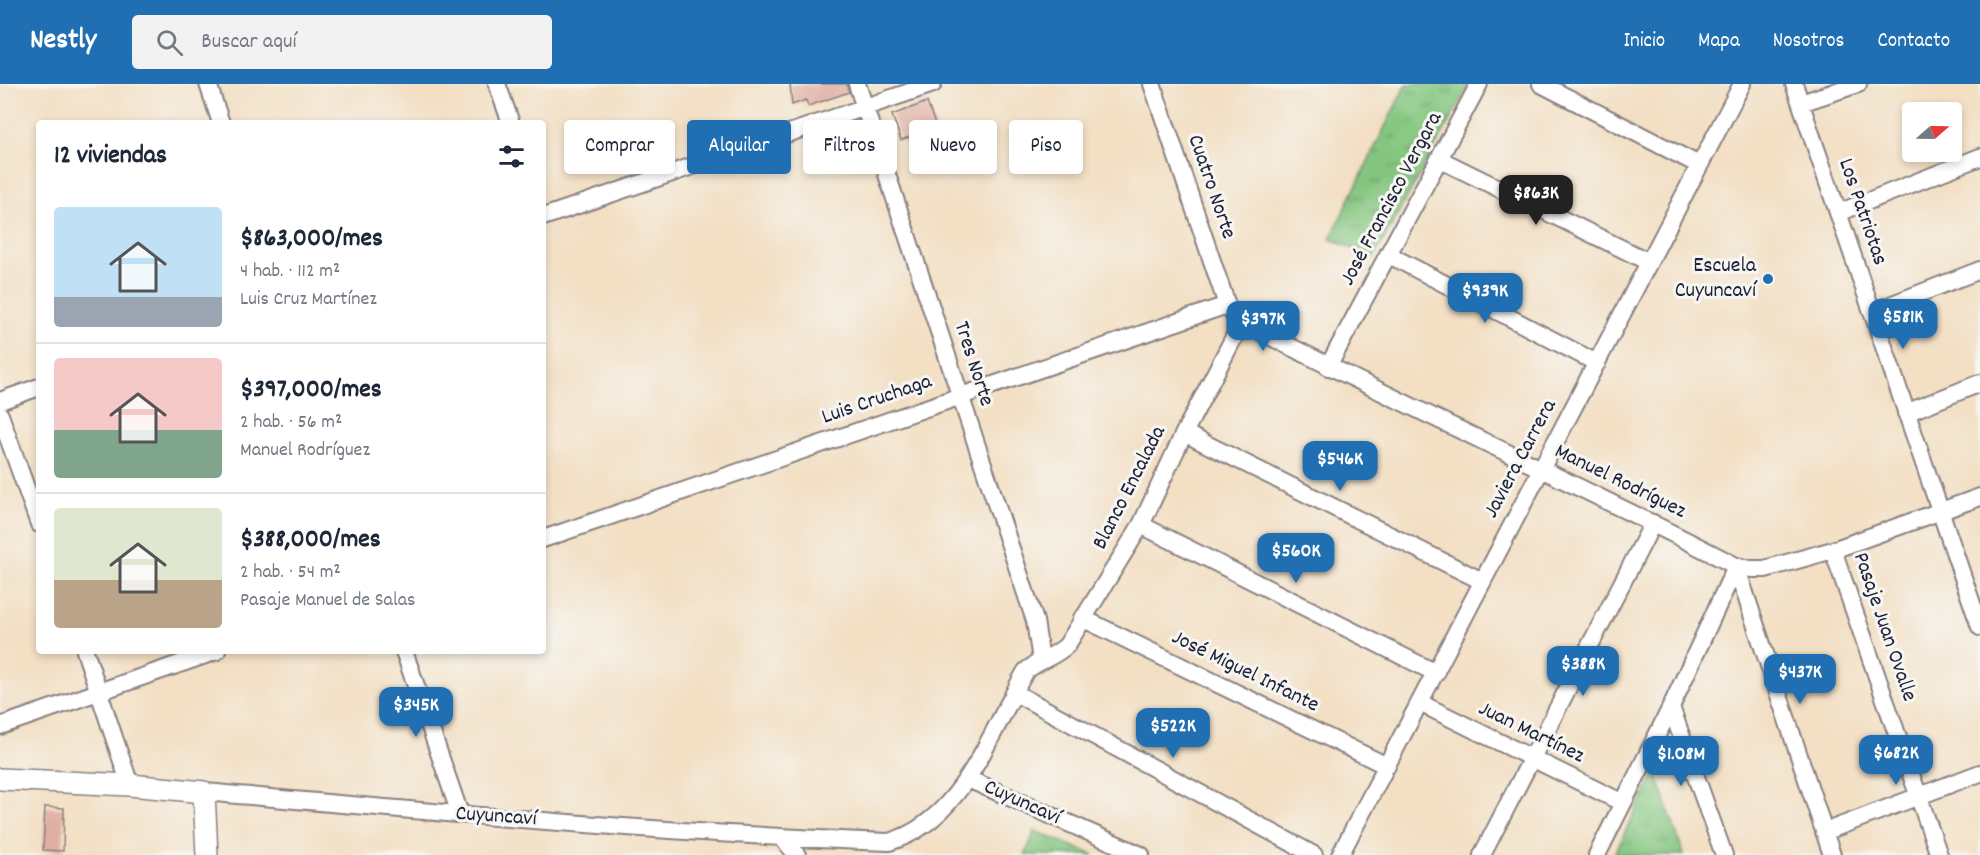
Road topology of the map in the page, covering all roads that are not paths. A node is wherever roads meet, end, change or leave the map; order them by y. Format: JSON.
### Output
{"nodes":[{"id":1,"x":208,"y":84,"type":"edge"},
{"id":2,"x":497,"y":84,"type":"edge"},
{"id":3,"x":857,"y":84,"type":"edge"},
{"id":4,"x":933,"y":84,"type":"edge"},
{"id":5,"x":1152,"y":84,"type":"edge"},
{"id":6,"x":1479,"y":84,"type":"edge"},
{"id":7,"x":1541,"y":84,"type":"edge"},
{"id":8,"x":1742,"y":84,"type":"edge"},
{"id":9,"x":1794,"y":84,"type":"edge"},
{"id":10,"x":1858,"y":84,"type":"edge"},
{"id":11,"x":1801,"y":103,"type":"junction"},
{"id":12,"x":865,"y":107,"type":"junction"},
{"id":13,"x":220,"y":120,"type":"edge"},
{"id":14,"x":510,"y":120,"type":"edge"},
{"id":15,"x":1980,"y":157,"type":"edge"},
{"id":16,"x":1439,"y":159,"type":"junction"},
{"id":17,"x":1699,"y":165,"type":"junction"},
{"id":18,"x":1838,"y":213,"type":"junction"},
{"id":19,"x":546,"y":216,"type":"edge"},
{"id":20,"x":1389,"y":255,"type":"junction"},
{"id":21,"x":1649,"y":262,"type":"junction"},
{"id":22,"x":1980,"y":270,"type":"edge"},
{"id":23,"x":1227,"y":304,"type":"junction"},
{"id":24,"x":1872,"y":312,"type":"junction"},
{"id":25,"x":1242,"y":322,"type":"junction"},
{"id":26,"x":1597,"y":363,"type":"junction"},
{"id":27,"x":1328,"y":367,"type":"junction"},
{"id":28,"x":1980,"y":383,"type":"edge"},
{"id":29,"x":36,"y":388,"type":"edge"},
{"id":30,"x":960,"y":395,"type":"junction"},
{"id":31,"x":0,"y":400,"type":"edge"},
{"id":32,"x":1906,"y":413,"type":"junction"},
{"id":33,"x":0,"y":415,"type":"edge"},
{"id":34,"x":1184,"y":433,"type":"junction"},
{"id":35,"x":1541,"y":468,"type":"junction"},
{"id":36,"x":1980,"y":496,"type":"edge"},
{"id":37,"x":1940,"y":511,"type":"junction"},
{"id":38,"x":36,"y":516,"type":"edge"},
{"id":39,"x":1653,"y":522,"type":"junction"},
{"id":40,"x":1141,"y":525,"type":"junction"},
{"id":41,"x":546,"y":538,"type":"edge"},
{"id":42,"x":1833,"y":550,"type":"junction"},
{"id":43,"x":1736,"y":566,"type":"junction"},
{"id":44,"x":1482,"y":581,"type":"junction"},
{"id":45,"x":1082,"y":618,"type":"junction"},
{"id":46,"x":1979,"y":622,"type":"edge"},
{"id":47,"x":86,"y":654,"type":"edge"},
{"id":48,"x":208,"y":654,"type":"edge"},
{"id":49,"x":405,"y":654,"type":"edge"},
{"id":50,"x":1041,"y":660,"type":"junction"},
{"id":51,"x":1436,"y":673,"type":"junction"},
{"id":52,"x":99,"y":691,"type":"junction"},
{"id":53,"x":1015,"y":693,"type":"junction"},
{"id":54,"x":1420,"y":703,"type":"junction"},
{"id":55,"x":1671,"y":707,"type":"junction"},
{"id":56,"x":0,"y":726,"type":"edge"},
{"id":57,"x":1532,"y":759,"type":"junction"},
{"id":58,"x":1387,"y":766,"type":"junction"},
{"id":59,"x":1980,"y":772,"type":"edge"},
{"id":60,"x":0,"y":779,"type":"edge"},
{"id":61,"x":968,"y":779,"type":"junction"},
{"id":62,"x":130,"y":785,"type":"junction"},
{"id":63,"x":204,"y":792,"type":"junction"},
{"id":64,"x":1919,"y":796,"type":"junction"},
{"id":65,"x":1623,"y":803,"type":"junction"},
{"id":66,"x":460,"y":814,"type":"junction"},
{"id":67,"x":1824,"y":832,"type":"junction"},
{"id":68,"x":782,"y":838,"type":"junction"},
{"id":69,"x":207,"y":855,"type":"edge"},
{"id":70,"x":797,"y":855,"type":"edge"},
{"id":71,"x":1141,"y":855,"type":"edge"},
{"id":72,"x":1314,"y":855,"type":"edge"},
{"id":73,"x":1340,"y":855,"type":"edge"},
{"id":74,"x":1482,"y":855,"type":"edge"},
{"id":75,"x":1596,"y":855,"type":"edge"},
{"id":76,"x":1724,"y":855,"type":"edge"},
{"id":77,"x":1832,"y":855,"type":"edge"},
{"id":78,"x":1939,"y":855,"type":"edge"}],
"edges":[{"from":1,"to":13,"type":"street"},
{"from":2,"to":14,"type":"street"},
{"from":3,"to":12,"type":"street","name":"Tres Norte"},
{"from":4,"to":12,"type":"street"},
{"from":5,"to":23,"type":"street","name":"Cuatro Norte"},
{"from":6,"to":16,"type":"street","name":"José Francisco Vergara"},
{"from":7,"to":17,"type":"street"},
{"from":8,"to":17,"type":"street","name":"Javiera Carrera"},
{"from":9,"to":11,"type":"street","name":"Los Patriotas"},
{"from":10,"to":11,"type":"street"},
{"from":11,"to":18,"type":"street","name":"Los Patriotas"},
{"from":12,"to":19,"type":"street"},
{"from":12,"to":30,"type":"street","name":"Tres Norte"},
{"from":15,"to":18,"type":"street"},
{"from":16,"to":20,"type":"street","name":"José Francisco Vergara"},
{"from":16,"to":21,"type":"street"},
{"from":17,"to":21,"type":"street","name":"Javiera Carrera"},
{"from":18,"to":24,"type":"street","name":"Los Patriotas"},
{"from":20,"to":26,"type":"street"},
{"from":20,"to":27,"type":"street","name":"José Francisco Vergara"},
{"from":21,"to":26,"type":"street","name":"Javiera Carrera"},
{"from":22,"to":24,"type":"street"},
{"from":23,"to":25,"type":"street","name":"Manuel Rodríguez"},
{"from":23,"to":30,"type":"street","name":"Luis Cruchaga"},
{"from":24,"to":32,"type":"street","name":"Los Patriotas"},
{"from":25,"to":27,"type":"street","name":"Manuel Rodríguez"},
{"from":25,"to":34,"type":"street","name":"Blanco Encalada"},
{"from":26,"to":35,"type":"street","name":"Javiera Carrera"},
{"from":27,"to":35,"type":"street","name":"Manuel Rodríguez"},
{"from":28,"to":32,"type":"street"},
{"from":29,"to":31,"type":"street"},
{"from":30,"to":41,"type":"street","name":"Luis Cruchaga"},
{"from":30,"to":50,"type":"street","name":"Tres Norte"},
{"from":32,"to":37,"type":"street","name":"Los Patriotas"},
{"from":33,"to":38,"type":"street"},
{"from":34,"to":40,"type":"street","name":"Blanco Encalada"},
{"from":34,"to":44,"type":"street"},
{"from":35,"to":39,"type":"street","name":"Manuel Rodríguez"},
{"from":35,"to":44,"type":"street","name":"Javiera Carrera"},
{"from":36,"to":37,"type":"street","name":"Manuel Rodríguez"},
{"from":37,"to":42,"type":"street","name":"Manuel Rodríguez"},
{"from":37,"to":46,"type":"street","name":"Los Patriotas"},
{"from":39,"to":43,"type":"street","name":"Manuel Rodríguez"},
{"from":39,"to":57,"type":"street"},
{"from":40,"to":45,"type":"street","name":"Blanco Encalada"},
{"from":40,"to":51,"type":"street"},
{"from":42,"to":43,"type":"street","name":"Manuel Rodríguez"},
{"from":42,"to":64,"type":"street","name":"Pasaje Juan Ovalle"},
{"from":43,"to":55,"type":"street"},
{"from":43,"to":67,"type":"street"},
{"from":44,"to":51,"type":"street","name":"Javiera Carrera"},
{"from":45,"to":50,"type":"street","name":"Blanco Encalada"},
{"from":45,"to":58,"type":"street","name":"José Miguel Infante"},
{"from":47,"to":52,"type":"street"},
{"from":48,"to":52,"type":"street"},
{"from":49,"to":66,"type":"street"},
{"from":50,"to":53,"type":"street","name":"Cuyuncaví"},
{"from":51,"to":54,"type":"street","name":"Javiera Carrera"},
{"from":52,"to":56,"type":"street"},
{"from":52,"to":62,"type":"street"},
{"from":53,"to":61,"type":"street","name":"Cuyuncaví"},
{"from":53,"to":72,"type":"street"},
{"from":54,"to":57,"type":"street","name":"Juan Martínez"},
{"from":54,"to":58,"type":"street","name":"Javiera Carrera"},
{"from":55,"to":65,"type":"street"},
{"from":55,"to":76,"type":"street"},
{"from":57,"to":65,"type":"street","name":"Juan Martínez"},
{"from":57,"to":74,"type":"street"},
{"from":58,"to":73,"type":"street","name":"Javiera Carrera"},
{"from":59,"to":64,"type":"street"},
{"from":60,"to":62,"type":"street","name":"Cuyuncaví"},
{"from":61,"to":68,"type":"street","name":"Cuyuncaví"},
{"from":61,"to":71,"type":"street","name":"Cuyuncaví"},
{"from":62,"to":63,"type":"street","name":"Cuyuncaví"},
{"from":63,"to":66,"type":"street","name":"Cuyuncaví"},
{"from":63,"to":69,"type":"street"},
{"from":64,"to":67,"type":"street"},
{"from":64,"to":78,"type":"street","name":"Pasaje Juan Ovalle"},
{"from":65,"to":75,"type":"street"},
{"from":66,"to":68,"type":"street","name":"Cuyuncaví"},
{"from":67,"to":77,"type":"street"},
{"from":68,"to":70,"type":"street"}]}
